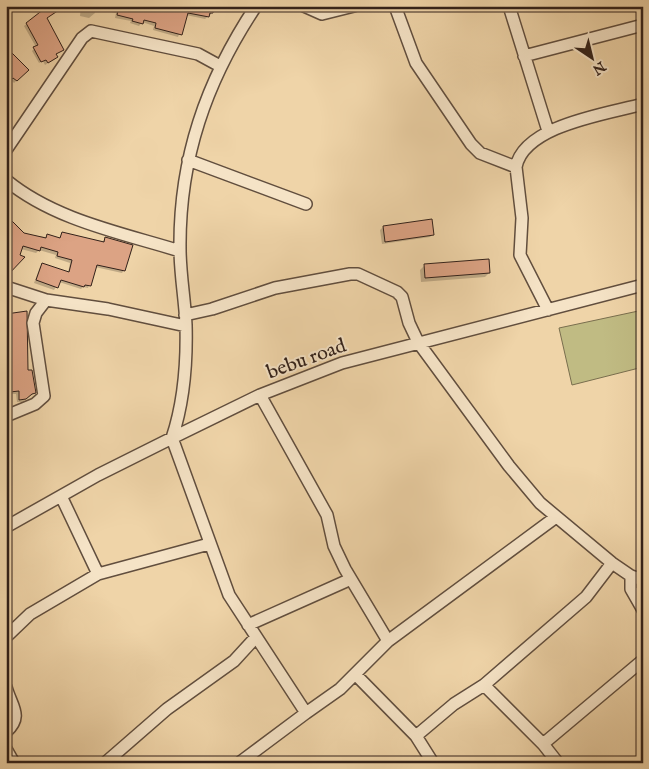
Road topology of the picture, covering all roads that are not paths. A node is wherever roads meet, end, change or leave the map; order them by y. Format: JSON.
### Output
{"nodes":[{"id":1,"x":256,"y":6,"type":"edge"},
{"id":2,"x":304,"y":6,"type":"edge"},
{"id":3,"x":354,"y":6,"type":"edge"},
{"id":4,"x":395,"y":6,"type":"edge"},
{"id":5,"x":510,"y":6,"type":"edge"},
{"id":6,"x":643,"y":25,"type":"edge"},
{"id":7,"x":524,"y":56,"type":"junction"},
{"id":8,"x":220,"y":66,"type":"junction"},
{"id":9,"x":642,"y":105,"type":"edge"},
{"id":10,"x":548,"y":131,"type":"junction"},
{"id":11,"x":6,"y":150,"type":"edge"},
{"id":12,"x":188,"y":160,"type":"junction"},
{"id":13,"x":516,"y":167,"type":"junction"},
{"id":14,"x":6,"y":180,"type":"edge"},
{"id":15,"x":306,"y":204,"type":"dead end"},
{"id":16,"x":180,"y":251,"type":"junction"},
{"id":17,"x":643,"y":285,"type":"edge"},
{"id":18,"x":6,"y":287,"type":"edge"},
{"id":19,"x":46,"y":300,"type":"junction"},
{"id":20,"x":548,"y":310,"type":"junction"},
{"id":21,"x":186,"y":321,"type":"junction"},
{"id":22,"x":418,"y":342,"type":"junction"},
{"id":23,"x":260,"y":395,"type":"junction"},
{"id":24,"x":6,"y":416,"type":"edge"},
{"id":25,"x":172,"y":438,"type":"junction"},
{"id":26,"x":61,"y":496,"type":"junction"},
{"id":27,"x":556,"y":517,"type":"junction"},
{"id":28,"x":6,"y":527,"type":"edge"},
{"id":29,"x":210,"y":544,"type":"junction"},
{"id":30,"x":612,"y":563,"type":"junction"},
{"id":31,"x":98,"y":574,"type":"junction"},
{"id":32,"x":631,"y":576,"type":"junction"},
{"id":33,"x":351,"y":579,"type":"junction"},
{"id":34,"x":643,"y":580,"type":"edge"},
{"id":35,"x":643,"y":610,"type":"edge"},
{"id":36,"x":248,"y":625,"type":"junction"},
{"id":37,"x":6,"y":637,"type":"edge"},
{"id":38,"x":256,"y":637,"type":"junction"},
{"id":39,"x":388,"y":641,"type":"junction"},
{"id":40,"x":643,"y":660,"type":"edge"},
{"id":41,"x":356,"y":675,"type":"junction"},
{"id":42,"x":484,"y":685,"type":"junction"},
{"id":43,"x":6,"y":687,"type":"edge"},
{"id":44,"x":306,"y":712,"type":"junction"},
{"id":45,"x":6,"y":732,"type":"edge"},
{"id":46,"x":416,"y":736,"type":"junction"},
{"id":47,"x":543,"y":744,"type":"junction"},
{"id":48,"x":6,"y":750,"type":"edge"},
{"id":49,"x":14,"y":763,"type":"edge"},
{"id":50,"x":105,"y":763,"type":"edge"},
{"id":51,"x":239,"y":763,"type":"edge"},
{"id":52,"x":433,"y":763,"type":"edge"},
{"id":53,"x":558,"y":763,"type":"edge"}],
"edges":[{"from":1,"to":8,"type":"street"},
{"from":2,"to":3,"type":"street"},
{"from":4,"to":13,"type":"street"},
{"from":5,"to":7,"type":"street"},
{"from":6,"to":7,"type":"street"},
{"from":7,"to":10,"type":"street"},
{"from":8,"to":11,"type":"street"},
{"from":8,"to":12,"type":"street"},
{"from":9,"to":10,"type":"street"},
{"from":10,"to":13,"type":"street"},
{"from":12,"to":15,"type":"street"},
{"from":12,"to":16,"type":"street"},
{"from":13,"to":20,"type":"street"},
{"from":14,"to":16,"type":"street"},
{"from":16,"to":21,"type":"street"},
{"from":17,"to":20,"type":"street","name":"bebu road"},
{"from":18,"to":19,"type":"street"},
{"from":19,"to":21,"type":"street"},
{"from":19,"to":24,"type":"street"},
{"from":20,"to":22,"type":"street","name":"bebu road"},
{"from":21,"to":22,"type":"street"},
{"from":21,"to":25,"type":"street"},
{"from":22,"to":23,"type":"street","name":"bebu road"},
{"from":22,"to":27,"type":"street"},
{"from":23,"to":25,"type":"street","name":"bebu road"},
{"from":23,"to":33,"type":"street"},
{"from":25,"to":26,"type":"street","name":"bebu road"},
{"from":25,"to":29,"type":"street"},
{"from":26,"to":28,"type":"street","name":"bebu road"},
{"from":26,"to":31,"type":"street"},
{"from":27,"to":30,"type":"street"},
{"from":27,"to":39,"type":"street"},
{"from":29,"to":31,"type":"street"},
{"from":29,"to":36,"type":"street"},
{"from":30,"to":32,"type":"street"},
{"from":30,"to":42,"type":"street"},
{"from":31,"to":37,"type":"street"},
{"from":32,"to":34,"type":"street"},
{"from":32,"to":35,"type":"street"},
{"from":33,"to":36,"type":"street"},
{"from":33,"to":39,"type":"street"},
{"from":36,"to":38,"type":"street"},
{"from":38,"to":44,"type":"street"},
{"from":38,"to":50,"type":"street"},
{"from":39,"to":41,"type":"street"},
{"from":40,"to":47,"type":"street"},
{"from":41,"to":44,"type":"street"},
{"from":41,"to":46,"type":"street"},
{"from":42,"to":46,"type":"street"},
{"from":42,"to":47,"type":"street"},
{"from":43,"to":45,"type":"street"},
{"from":44,"to":51,"type":"street"},
{"from":46,"to":52,"type":"street"},
{"from":47,"to":53,"type":"street"},
{"from":48,"to":49,"type":"street"}]}
